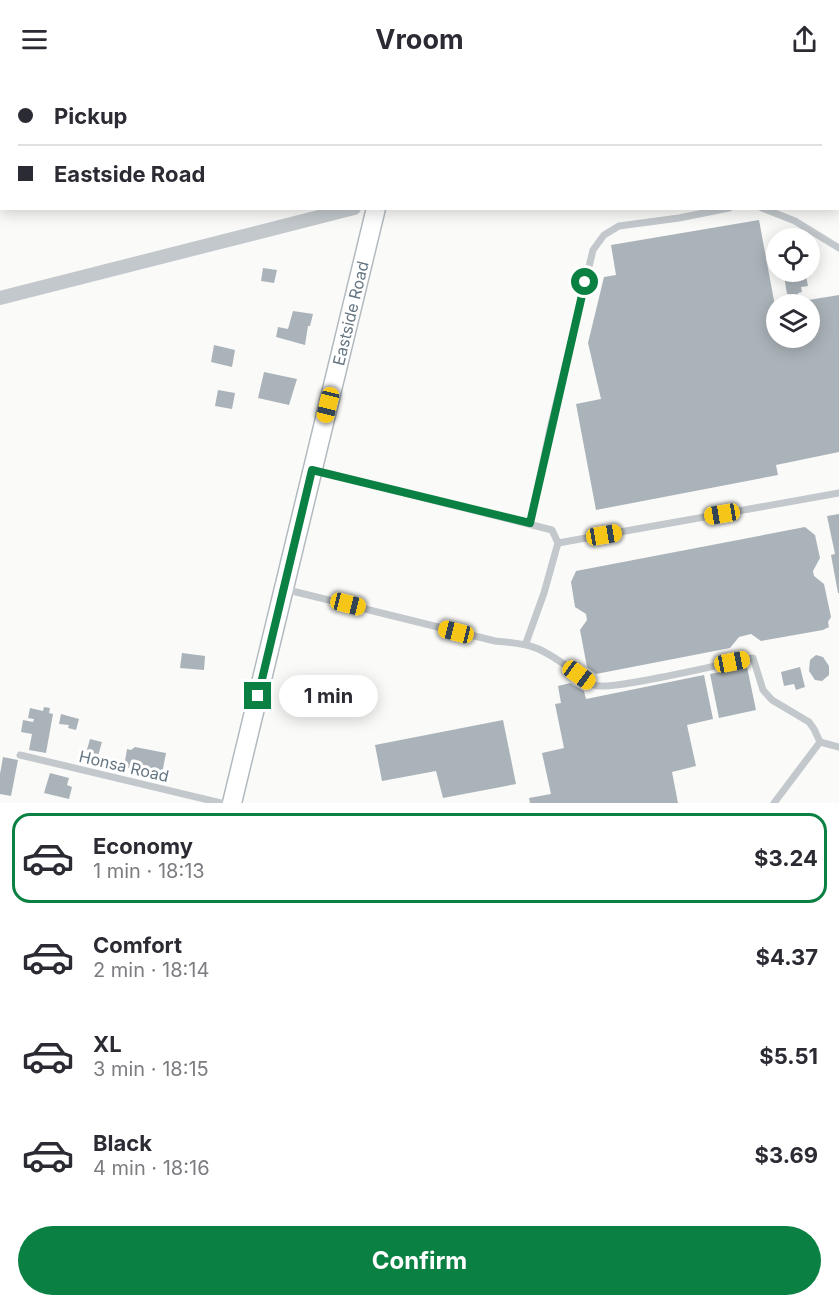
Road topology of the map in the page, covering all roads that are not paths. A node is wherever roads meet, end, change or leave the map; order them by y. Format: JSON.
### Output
{"nodes":[{"id":1,"x":346,"y":210,"type":"edge"},
{"id":2,"x":376,"y":210,"type":"edge"},
{"id":3,"x":719,"y":210,"type":"edge"},
{"id":4,"x":767,"y":210,"type":"edge"},
{"id":5,"x":839,"y":248,"type":"edge"},
{"id":6,"x":0,"y":298,"type":"edge"},
{"id":7,"x":312,"y":470,"type":"junction"},
{"id":8,"x":839,"y":493,"type":"edge"},
{"id":9,"x":530,"y":523,"type":"junction"},
{"id":10,"x":558,"y":543,"type":"junction"},
{"id":11,"x":283,"y":589,"type":"junction"},
{"id":12,"x":526,"y":644,"type":"junction"},
{"id":13,"x":820,"y":742,"type":"junction"},
{"id":14,"x":839,"y":747,"type":"edge"},
{"id":15,"x":20,"y":755,"type":"dead end"},
{"id":16,"x":221,"y":803,"type":"edge"},
{"id":17,"x":232,"y":803,"type":"edge"},
{"id":18,"x":774,"y":803,"type":"edge"}],
"edges":[{"from":1,"to":6,"type":"street"},
{"from":2,"to":7,"type":"main road","name":"Eastside Road"},
{"from":3,"to":9,"type":"lane"},
{"from":4,"to":5,"type":"lane"},
{"from":7,"to":9,"type":"lane"},
{"from":7,"to":11,"type":"main road","name":"Eastside Road"},
{"from":8,"to":10,"type":"lane"},
{"from":9,"to":10,"type":"lane"},
{"from":10,"to":12,"type":"lane"},
{"from":11,"to":12,"type":"lane"},
{"from":11,"to":17,"type":"main road","name":"Eastside Road"},
{"from":12,"to":13,"type":"lane"},
{"from":13,"to":14,"type":"lane"},
{"from":13,"to":18,"type":"lane"},
{"from":15,"to":16,"type":"lane","name":"Honsa Road"}]}
